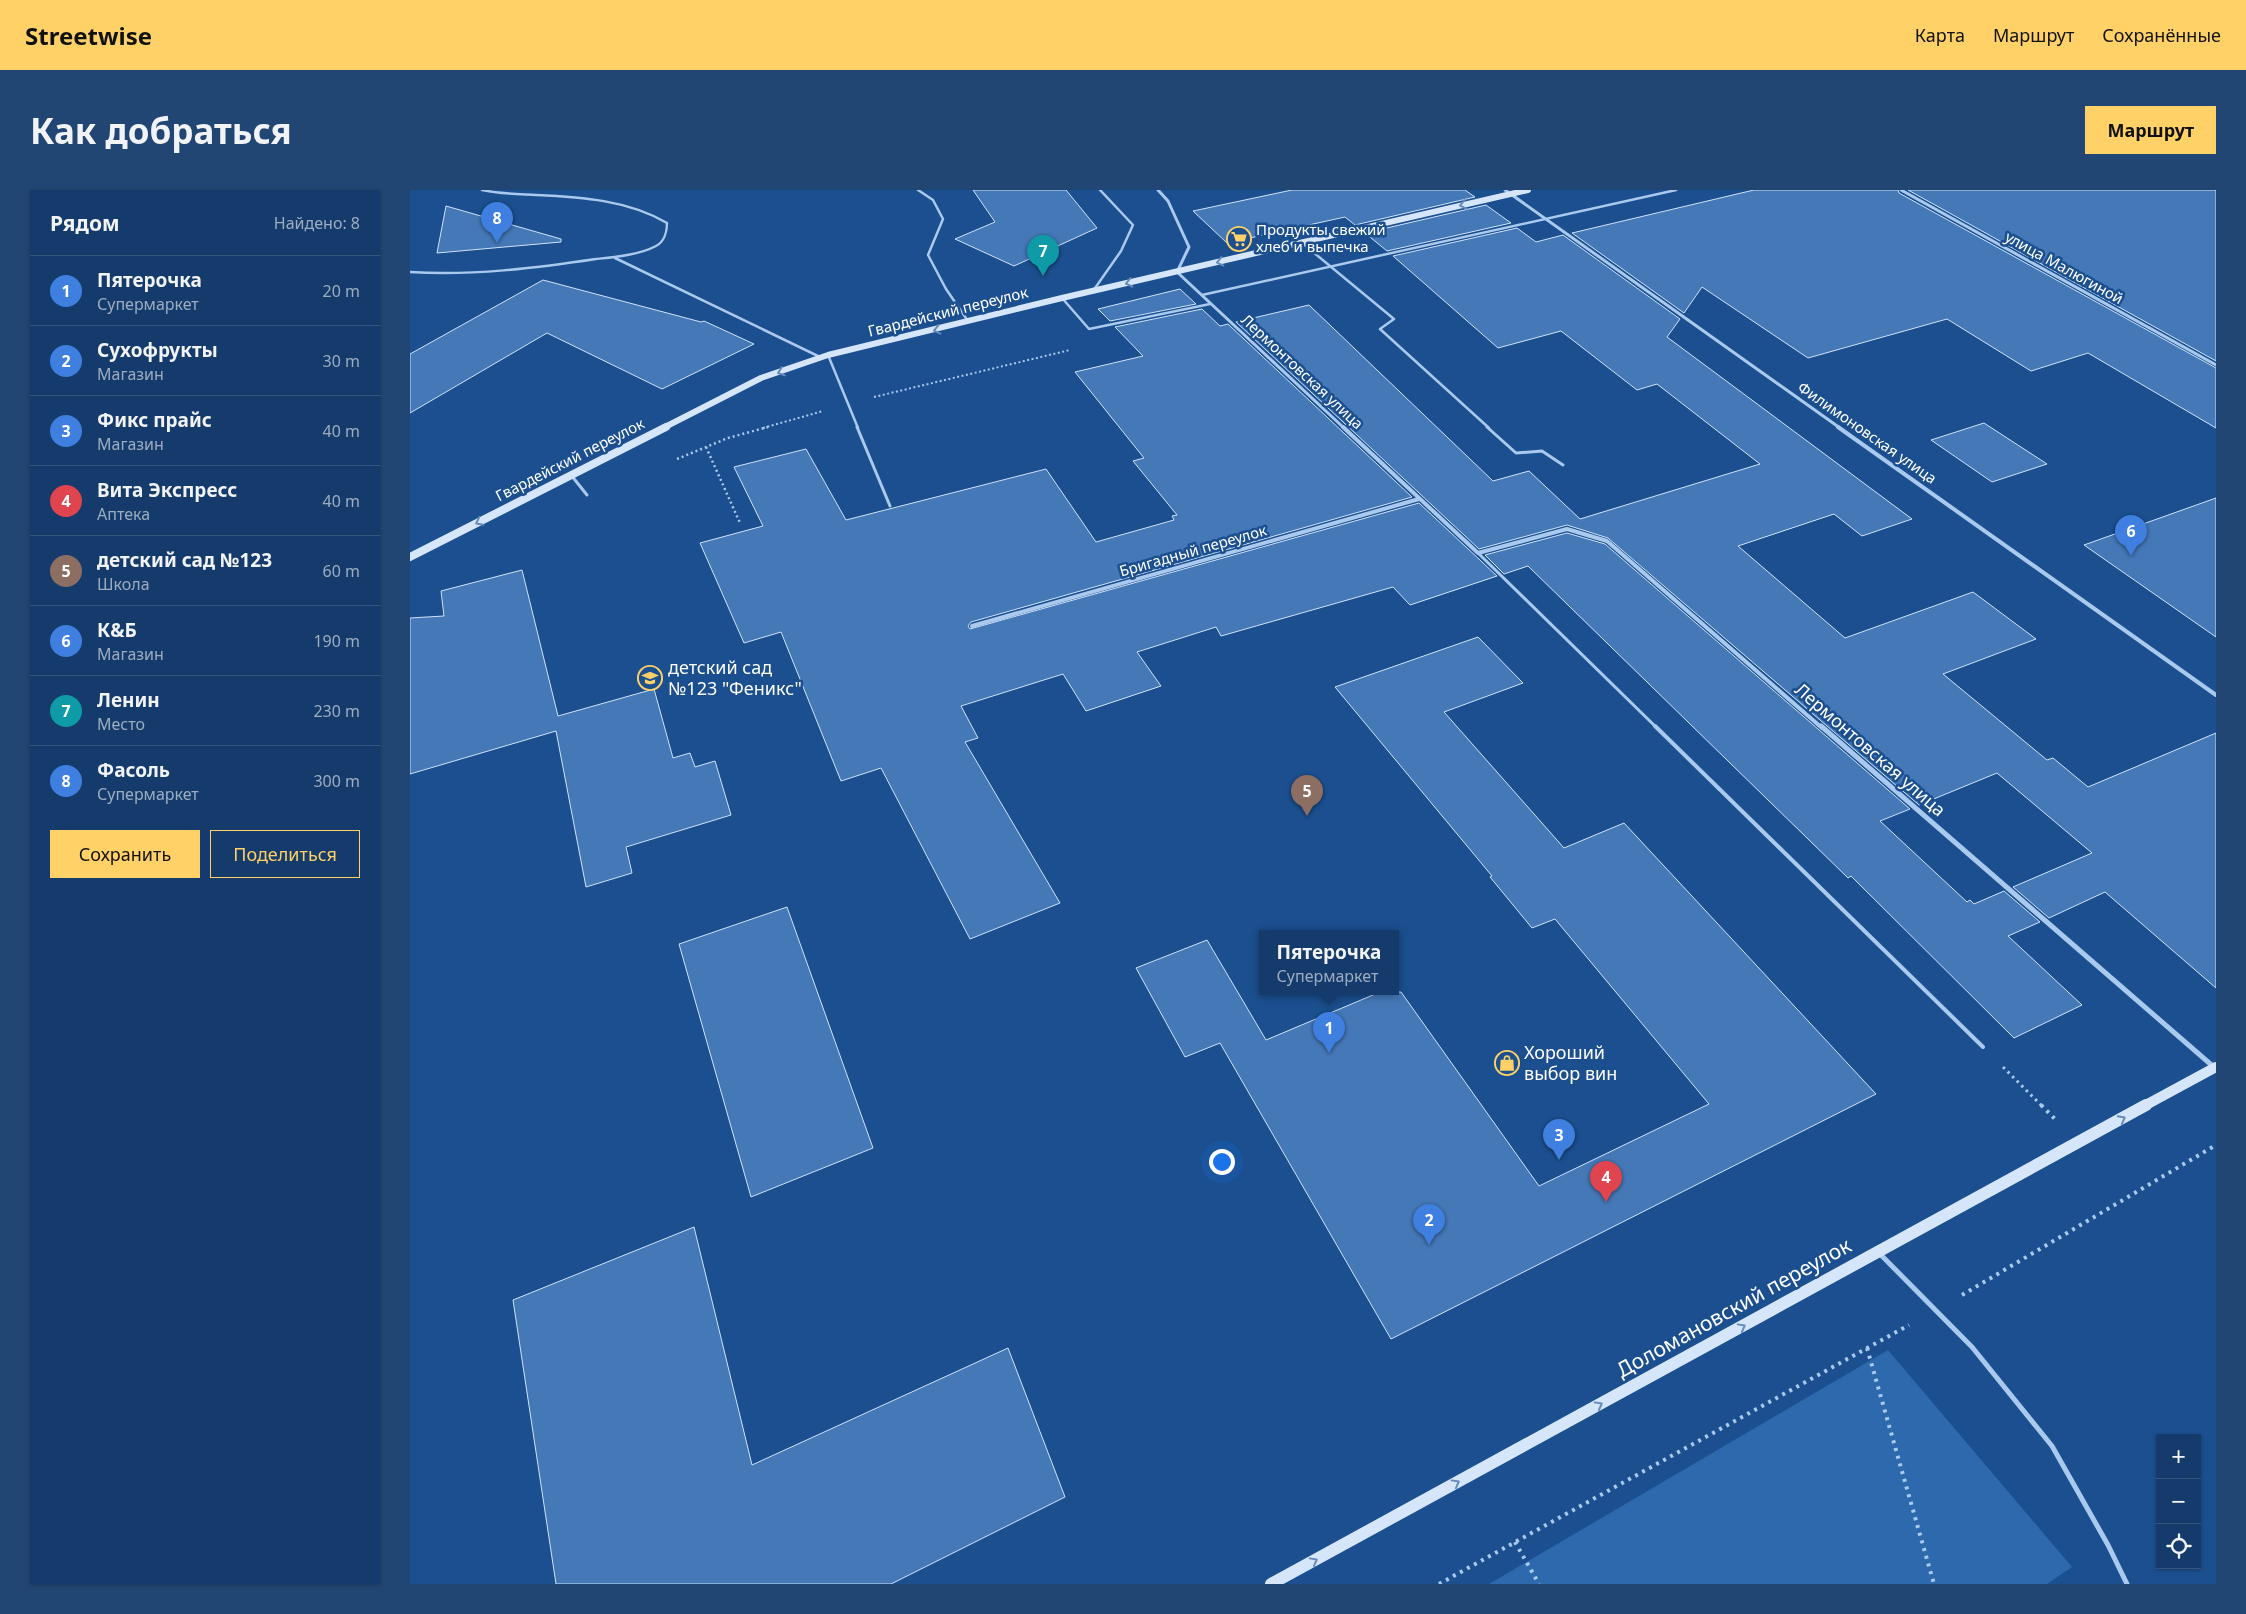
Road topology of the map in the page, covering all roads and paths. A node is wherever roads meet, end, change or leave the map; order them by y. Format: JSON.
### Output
{"nodes":[{"id":1,"x":482,"y":190,"type":"edge"},
{"id":2,"x":918,"y":190,"type":"edge"},
{"id":3,"x":1100,"y":190,"type":"edge"},
{"id":4,"x":1158,"y":190,"type":"edge"},
{"id":5,"x":1528,"y":190,"type":"edge"},
{"id":6,"x":1676,"y":190,"type":"edge"},
{"id":7,"x":1901,"y":190,"type":"edge"},
{"id":8,"x":1508,"y":192,"type":"edge"},
{"id":9,"x":1546,"y":219,"type":"junction"},
{"id":10,"x":1301,"y":242,"type":"junction"},
{"id":11,"x":615,"y":258,"type":"junction"},
{"id":12,"x":1331,"y":267,"type":"junction"},
{"id":13,"x":410,"y":272,"type":"edge"},
{"id":14,"x":1177,"y":272,"type":"junction"},
{"id":15,"x":1094,"y":291,"type":"junction"},
{"id":16,"x":1202,"y":295,"type":"junction"},
{"id":17,"x":1062,"y":298,"type":"junction"},
{"id":18,"x":1210,"y":304,"type":"junction"},
{"id":19,"x":969,"y":322,"type":"junction"},
{"id":20,"x":1078,"y":348,"type":"dead end"},
{"id":21,"x":824,"y":357,"type":"junction"},
{"id":22,"x":2216,"y":365,"type":"edge"},
{"id":23,"x":848,"y":404,"type":"junction"},
{"id":24,"x":706,"y":447,"type":"junction"},
{"id":25,"x":669,"y":462,"type":"dead end"},
{"id":26,"x":1563,"y":465,"type":"dead end"},
{"id":27,"x":571,"y":475,"type":"junction"},
{"id":28,"x":587,"y":495,"type":"dead end"},
{"id":29,"x":1419,"y":499,"type":"junction"},
{"id":30,"x":890,"y":506,"type":"dead end"},
{"id":31,"x":740,"y":523,"type":"dead end"},
{"id":32,"x":1478,"y":553,"type":"junction"},
{"id":33,"x":410,"y":558,"type":"edge"},
{"id":34,"x":972,"y":626,"type":"dead end"},
{"id":35,"x":2216,"y":695,"type":"edge"},
{"id":36,"x":1983,"y":1047,"type":"joint"},
{"id":37,"x":2216,"y":1068,"type":"edge"},
{"id":38,"x":2079,"y":1142,"type":"junction"},
{"id":39,"x":2216,"y":1145,"type":"edge"},
{"id":40,"x":1878,"y":1252,"type":"junction"},
{"id":41,"x":1936,"y":1310,"type":"junction"},
{"id":42,"x":1867,"y":1348,"type":"junction"},
{"id":43,"x":1515,"y":1542,"type":"junction"},
{"id":44,"x":1271,"y":1584,"type":"edge"},
{"id":45,"x":1439,"y":1584,"type":"edge"},
{"id":46,"x":1539,"y":1584,"type":"edge"},
{"id":47,"x":1934,"y":1584,"type":"edge"},
{"id":48,"x":2127,"y":1584,"type":"edge"}],
"edges":[{"from":1,"to":11,"type":"lane"},
{"from":2,"to":19,"type":"lane"},
{"from":3,"to":15,"type":"lane"},
{"from":4,"to":14,"type":"street"},
{"from":5,"to":8,"type":"street","name":"Гвардейский переулок"},
{"from":6,"to":9,"type":"lane"},
{"from":7,"to":22,"type":"street","name":"улица Малюгиной"},
{"from":8,"to":9,"type":"street","name":"Филимоновская улица"},
{"from":8,"to":10,"type":"street","name":"Гвардейский переулок","one_way":true},
{"from":9,"to":12,"type":"lane"},
{"from":9,"to":35,"type":"street","name":"Филимоновская улица"},
{"from":10,"to":12,"type":"lane"},
{"from":10,"to":14,"type":"street","name":"Гвардейский переулок","one_way":true},
{"from":11,"to":13,"type":"lane"},
{"from":11,"to":21,"type":"lane"},
{"from":12,"to":16,"type":"lane"},
{"from":12,"to":26,"type":"lane"},
{"from":14,"to":15,"type":"street","name":"Гвардейский переулок","one_way":true},
{"from":14,"to":16,"type":"street","name":"Лермонтовская улица"},
{"from":15,"to":17,"type":"street","name":"Гвардейский переулок"},
{"from":16,"to":18,"type":"street","name":"Лермонтовская улица"},
{"from":17,"to":18,"type":"lane"},
{"from":17,"to":19,"type":"street","name":"Гвардейский переулок"},
{"from":18,"to":29,"type":"street","name":"Лермонтовская улица"},
{"from":19,"to":21,"type":"street","name":"Гвардейский переулок","one_way":true},
{"from":20,"to":23,"type":"path"},
{"from":21,"to":23,"type":"lane"},
{"from":21,"to":27,"type":"street","name":"Гвардейский переулок","one_way":true},
{"from":23,"to":24,"type":"path"},
{"from":23,"to":30,"type":"lane"},
{"from":24,"to":25,"type":"path"},
{"from":24,"to":31,"type":"path"},
{"from":27,"to":28,"type":"lane"},
{"from":27,"to":33,"type":"street","name":"Гвардейский переулок","one_way":true},
{"from":29,"to":32,"type":"street","name":"Лермонтовская улица"},
{"from":29,"to":34,"type":"street","name":"Бригадный переулок"},
{"from":32,"to":36,"type":"lane","name":"Лермонтовская улица"},
{"from":32,"to":37,"type":"street","name":"Лермонтовская улица"},
{"from":36,"to":38,"type":"path"},
{"from":38,"to":37,"type":"street","name":"Доломановский переулок","one_way":true},
{"from":38,"to":40,"type":"street","name":"Доломановский переулок"},
{"from":39,"to":41,"type":"path"},
{"from":40,"to":41,"type":"lane"},
{"from":44,"to":40,"type":"street","name":"Доломановский переулок","one_way":true},
{"from":41,"to":42,"type":"path"},
{"from":41,"to":48,"type":"lane"},
{"from":42,"to":43,"type":"path"},
{"from":42,"to":47,"type":"path"},
{"from":43,"to":45,"type":"path"},
{"from":43,"to":46,"type":"path"}]}
